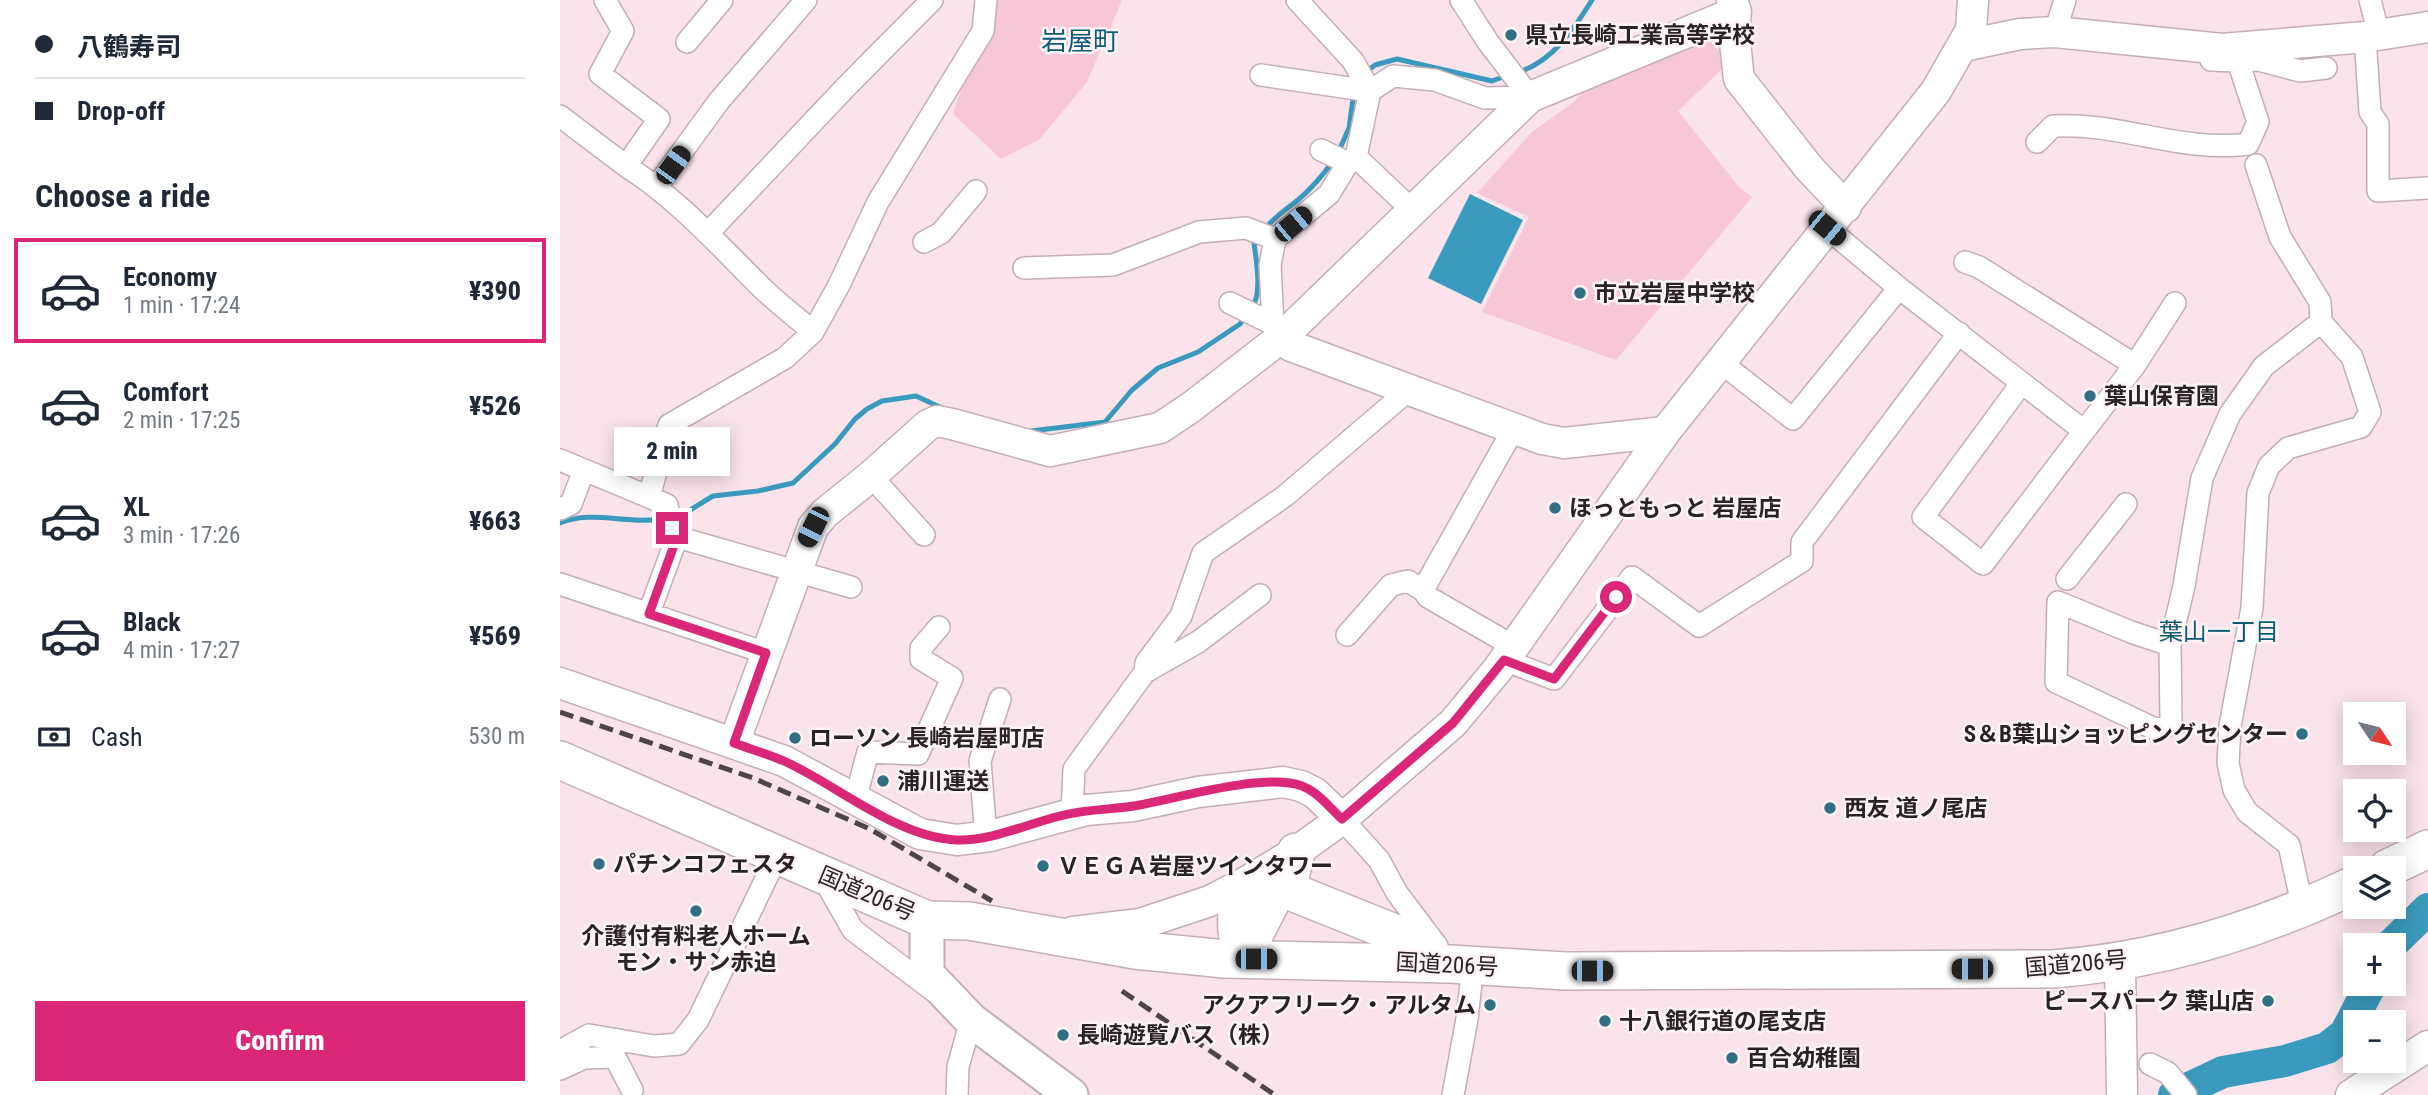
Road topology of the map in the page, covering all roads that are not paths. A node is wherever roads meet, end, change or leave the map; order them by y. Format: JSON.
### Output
{"nodes":[{"id":1,"x":606,"y":0,"type":"edge"},
{"id":2,"x":722,"y":0,"type":"edge"},
{"id":3,"x":806,"y":0,"type":"edge"},
{"id":4,"x":932,"y":0,"type":"edge"},
{"id":5,"x":986,"y":0,"type":"edge"},
{"id":6,"x":1297,"y":0,"type":"edge"},
{"id":7,"x":1461,"y":0,"type":"edge"},
{"id":8,"x":1973,"y":0,"type":"edge"},
{"id":9,"x":2065,"y":0,"type":"edge"},
{"id":10,"x":2370,"y":0,"type":"edge"},
{"id":11,"x":1734,"y":6,"type":"edge"},
{"id":12,"x":2428,"y":27,"type":"edge"},
{"id":13,"x":2055,"y":32,"type":"junction"},
{"id":14,"x":2372,"y":36,"type":"junction"},
{"id":15,"x":687,"y":41,"type":"dead end"},
{"id":16,"x":2176,"y":44,"type":"junction"},
{"id":17,"x":1963,"y":46,"type":"junction"},
{"id":18,"x":2238,"y":61,"type":"junction"},
{"id":19,"x":2326,"y":68,"type":"dead end"},
{"id":20,"x":1261,"y":75,"type":"dead end"},
{"id":21,"x":1525,"y":90,"type":"junction"},
{"id":22,"x":1370,"y":91,"type":"junction"},
{"id":23,"x":560,"y":116,"type":"edge"},
{"id":24,"x":2037,"y":142,"type":"dead end"},
{"id":25,"x":1321,"y":150,"type":"dead end"},
{"id":26,"x":1352,"y":160,"type":"junction"},
{"id":27,"x":2256,"y":165,"type":"dead end"},
{"id":28,"x":626,"y":166,"type":"junction"},
{"id":29,"x":657,"y":186,"type":"junction"},
{"id":30,"x":2428,"y":188,"type":"edge"},
{"id":31,"x":976,"y":191,"type":"dead end"},
{"id":32,"x":1412,"y":210,"type":"junction"},
{"id":33,"x":1836,"y":217,"type":"junction"},
{"id":34,"x":708,"y":233,"type":"junction"},
{"id":35,"x":1275,"y":239,"type":"junction"},
{"id":36,"x":924,"y":242,"type":"dead end"},
{"id":37,"x":1965,"y":262,"type":"dead end"},
{"id":38,"x":1024,"y":268,"type":"dead end"},
{"id":39,"x":1899,"y":288,"type":"junction"},
{"id":40,"x":1230,"y":303,"type":"dead end"},
{"id":41,"x":2175,"y":303,"type":"dead end"},
{"id":42,"x":2321,"y":322,"type":"junction"},
{"id":43,"x":1277,"y":330,"type":"junction"},
{"id":44,"x":813,"y":332,"type":"junction"},
{"id":45,"x":1959,"y":333,"type":"junction"},
{"id":46,"x":1719,"y":361,"type":"junction"},
{"id":47,"x":2135,"y":365,"type":"junction"},
{"id":48,"x":2021,"y":384,"type":"junction"},
{"id":49,"x":1409,"y":389,"type":"junction"},
{"id":50,"x":1514,"y":428,"type":"junction"},
{"id":51,"x":2084,"y":431,"type":"junction"},
{"id":52,"x":1665,"y":432,"type":"junction"},
{"id":53,"x":560,"y":460,"type":"edge"},
{"id":54,"x":584,"y":470,"type":"junction"},
{"id":55,"x":871,"y":476,"type":"junction"},
{"id":56,"x":649,"y":496,"type":"junction"},
{"id":57,"x":2126,"y":504,"type":"dead end"},
{"id":58,"x":560,"y":509,"type":"edge"},
{"id":59,"x":672,"y":525,"type":"junction"},
{"id":60,"x":924,"y":535,"type":"dead end"},
{"id":61,"x":796,"y":570,"type":"junction"},
{"id":62,"x":2067,"y":579,"type":"dead end"},
{"id":63,"x":560,"y":584,"type":"edge"},
{"id":64,"x":851,"y":587,"type":"dead end"},
{"id":65,"x":1423,"y":590,"type":"junction"},
{"id":66,"x":1260,"y":595,"type":"dead end"},
{"id":67,"x":649,"y":614,"type":"junction"},
{"id":68,"x":939,"y":627,"type":"dead end"},
{"id":69,"x":1347,"y":635,"type":"dead end"},
{"id":70,"x":2170,"y":645,"type":"junction"},
{"id":71,"x":766,"y":653,"type":"junction"},
{"id":72,"x":1509,"y":653,"type":"junction"},
{"id":73,"x":1145,"y":672,"type":"junction"},
{"id":74,"x":560,"y":683,"type":"edge"},
{"id":75,"x":1000,"y":699,"type":"dead end"},
{"id":76,"x":734,"y":743,"type":"junction"},
{"id":77,"x":560,"y":760,"type":"edge"},
{"id":78,"x":855,"y":800,"type":"junction"},
{"id":79,"x":1072,"y":813,"type":"junction"},
{"id":80,"x":1342,"y":819,"type":"junction"},
{"id":81,"x":986,"y":837,"type":"junction"},
{"id":82,"x":2428,"y":849,"type":"edge"},
{"id":83,"x":1296,"y":852,"type":"junction"},
{"id":84,"x":777,"y":856,"type":"junction"},
{"id":85,"x":2406,"y":859,"type":"edge"},
{"id":86,"x":821,"y":875,"type":"junction"},
{"id":87,"x":1246,"y":882,"type":"junction"},
{"id":88,"x":1287,"y":890,"type":"junction"},
{"id":89,"x":2343,"y":890,"type":"edge"},
{"id":90,"x":2303,"y":909,"type":"junction"},
{"id":91,"x":927,"y":919,"type":"junction"},
{"id":92,"x":976,"y":923,"type":"junction"},
{"id":93,"x":1240,"y":955,"type":"junction"},
{"id":94,"x":1322,"y":959,"type":"junction"},
{"id":95,"x":2120,"y":962,"type":"junction"},
{"id":96,"x":1454,"y":964,"type":"junction"},
{"id":97,"x":971,"y":1020,"type":"junction"},
{"id":98,"x":2426,"y":1050,"type":"edge"},
{"id":99,"x":560,"y":1051,"type":"edge"},
{"id":100,"x":2159,"y":1068,"type":"dead end"},
{"id":101,"x":560,"y":1069,"type":"edge"},
{"id":102,"x":632,"y":1090,"type":"dead end"},
{"id":103,"x":957,"y":1095,"type":"edge"},
{"id":104,"x":1071,"y":1095,"type":"edge"},
{"id":105,"x":1453,"y":1095,"type":"edge"},
{"id":106,"x":2122,"y":1095,"type":"edge"},
{"id":107,"x":2186,"y":1095,"type":"edge"},
{"id":108,"x":2351,"y":1095,"type":"edge"}],
"edges":[{"from":1,"to":28,"type":"street"},
{"from":2,"to":15,"type":"street"},
{"from":3,"to":29,"type":"street"},
{"from":4,"to":34,"type":"street"},
{"from":5,"to":44,"type":"street"},
{"from":6,"to":22,"type":"street"},
{"from":7,"to":21,"type":"street"},
{"from":8,"to":17,"type":"street"},
{"from":9,"to":13,"type":"street"},
{"from":10,"to":14,"type":"street"},
{"from":11,"to":21,"type":"street"},
{"from":11,"to":33,"type":"street"},
{"from":12,"to":14,"type":"street"},
{"from":13,"to":16,"type":"street"},
{"from":13,"to":17,"type":"street"},
{"from":14,"to":16,"type":"street"},
{"from":14,"to":30,"type":"street"},
{"from":16,"to":18,"type":"street"},
{"from":17,"to":33,"type":"street"},
{"from":18,"to":19,"type":"street"},
{"from":18,"to":24,"type":"street"},
{"from":20,"to":22,"type":"street"},
{"from":21,"to":22,"type":"street"},
{"from":21,"to":32,"type":"street"},
{"from":22,"to":26,"type":"street"},
{"from":23,"to":28,"type":"street"},
{"from":25,"to":26,"type":"street"},
{"from":26,"to":32,"type":"street"},
{"from":26,"to":35,"type":"street"},
{"from":27,"to":42,"type":"street"},
{"from":28,"to":29,"type":"street"},
{"from":29,"to":34,"type":"street"},
{"from":31,"to":36,"type":"street"},
{"from":32,"to":43,"type":"street"},
{"from":33,"to":39,"type":"street"},
{"from":33,"to":46,"type":"street"},
{"from":34,"to":44,"type":"street"},
{"from":35,"to":38,"type":"street"},
{"from":35,"to":43,"type":"street"},
{"from":37,"to":47,"type":"street"},
{"from":39,"to":45,"type":"street"},
{"from":39,"to":46,"type":"street"},
{"from":40,"to":43,"type":"street"},
{"from":41,"to":47,"type":"street"},
{"from":42,"to":70,"type":"street"},
{"from":42,"to":90,"type":"street"},
{"from":43,"to":49,"type":"street"},
{"from":43,"to":55,"type":"street"},
{"from":44,"to":56,"type":"street"},
{"from":45,"to":48,"type":"street"},
{"from":45,"to":72,"type":"street"},
{"from":46,"to":52,"type":"street"},
{"from":47,"to":51,"type":"street"},
{"from":48,"to":51,"type":"street"},
{"from":48,"to":51,"type":"street"},
{"from":49,"to":50,"type":"street"},
{"from":49,"to":73,"type":"street"},
{"from":50,"to":52,"type":"street"},
{"from":50,"to":65,"type":"street"},
{"from":52,"to":72,"type":"street"},
{"from":53,"to":54,"type":"street"},
{"from":54,"to":56,"type":"street"},
{"from":54,"to":58,"type":"street"},
{"from":55,"to":60,"type":"street"},
{"from":55,"to":61,"type":"street"},
{"from":56,"to":59,"type":"street"},
{"from":57,"to":62,"type":"street"},
{"from":59,"to":61,"type":"street"},
{"from":59,"to":67,"type":"street"},
{"from":61,"to":64,"type":"street"},
{"from":61,"to":71,"type":"street"},
{"from":63,"to":67,"type":"street"},
{"from":65,"to":69,"type":"street"},
{"from":65,"to":72,"type":"street"},
{"from":66,"to":73,"type":"street"},
{"from":67,"to":71,"type":"street"},
{"from":68,"to":78,"type":"street"},
{"from":70,"to":70,"type":"street"},
{"from":71,"to":76,"type":"street"},
{"from":72,"to":80,"type":"street"},
{"from":73,"to":79,"type":"street"},
{"from":74,"to":76,"type":"street"},
{"from":75,"to":81,"type":"street"},
{"from":76,"to":78,"type":"street"},
{"from":77,"to":84,"type":"highway","name":"国道206号"},
{"from":78,"to":81,"type":"street"},
{"from":79,"to":80,"type":"street"},
{"from":79,"to":81,"type":"street"},
{"from":80,"to":83,"type":"street"},
{"from":80,"to":96,"type":"street"},
{"from":82,"to":85,"type":"highway"},
{"from":83,"to":87,"type":"street"},
{"from":83,"to":88,"type":"highway"},
{"from":83,"to":93,"type":"highway"},
{"from":84,"to":86,"type":"highway","name":"国道206号"},
{"from":84,"to":99,"type":"street"},
{"from":86,"to":91,"type":"highway","name":"国道206号"},
{"from":86,"to":97,"type":"street"},
{"from":87,"to":92,"type":"street"},
{"from":87,"to":93,"type":"street"},
{"from":88,"to":94,"type":"highway"},
{"from":88,"to":96,"type":"highway"},
{"from":89,"to":90,"type":"highway","name":"国道206号"},
{"from":90,"to":95,"type":"highway","name":"国道206号"},
{"from":91,"to":92,"type":"highway","name":"国道206号"},
{"from":91,"to":97,"type":"main road"},
{"from":92,"to":93,"type":"highway","name":"国道206号"},
{"from":93,"to":94,"type":"highway","name":"国道206号"},
{"from":94,"to":96,"type":"highway","name":"国道206号"},
{"from":95,"to":96,"type":"highway","name":"国道206号"},
{"from":95,"to":106,"type":"street"},
{"from":96,"to":105,"type":"street"},
{"from":97,"to":103,"type":"street"},
{"from":97,"to":104,"type":"main road"},
{"from":98,"to":108,"type":"street"},
{"from":100,"to":107,"type":"street"},
{"from":101,"to":102,"type":"street"}]}
